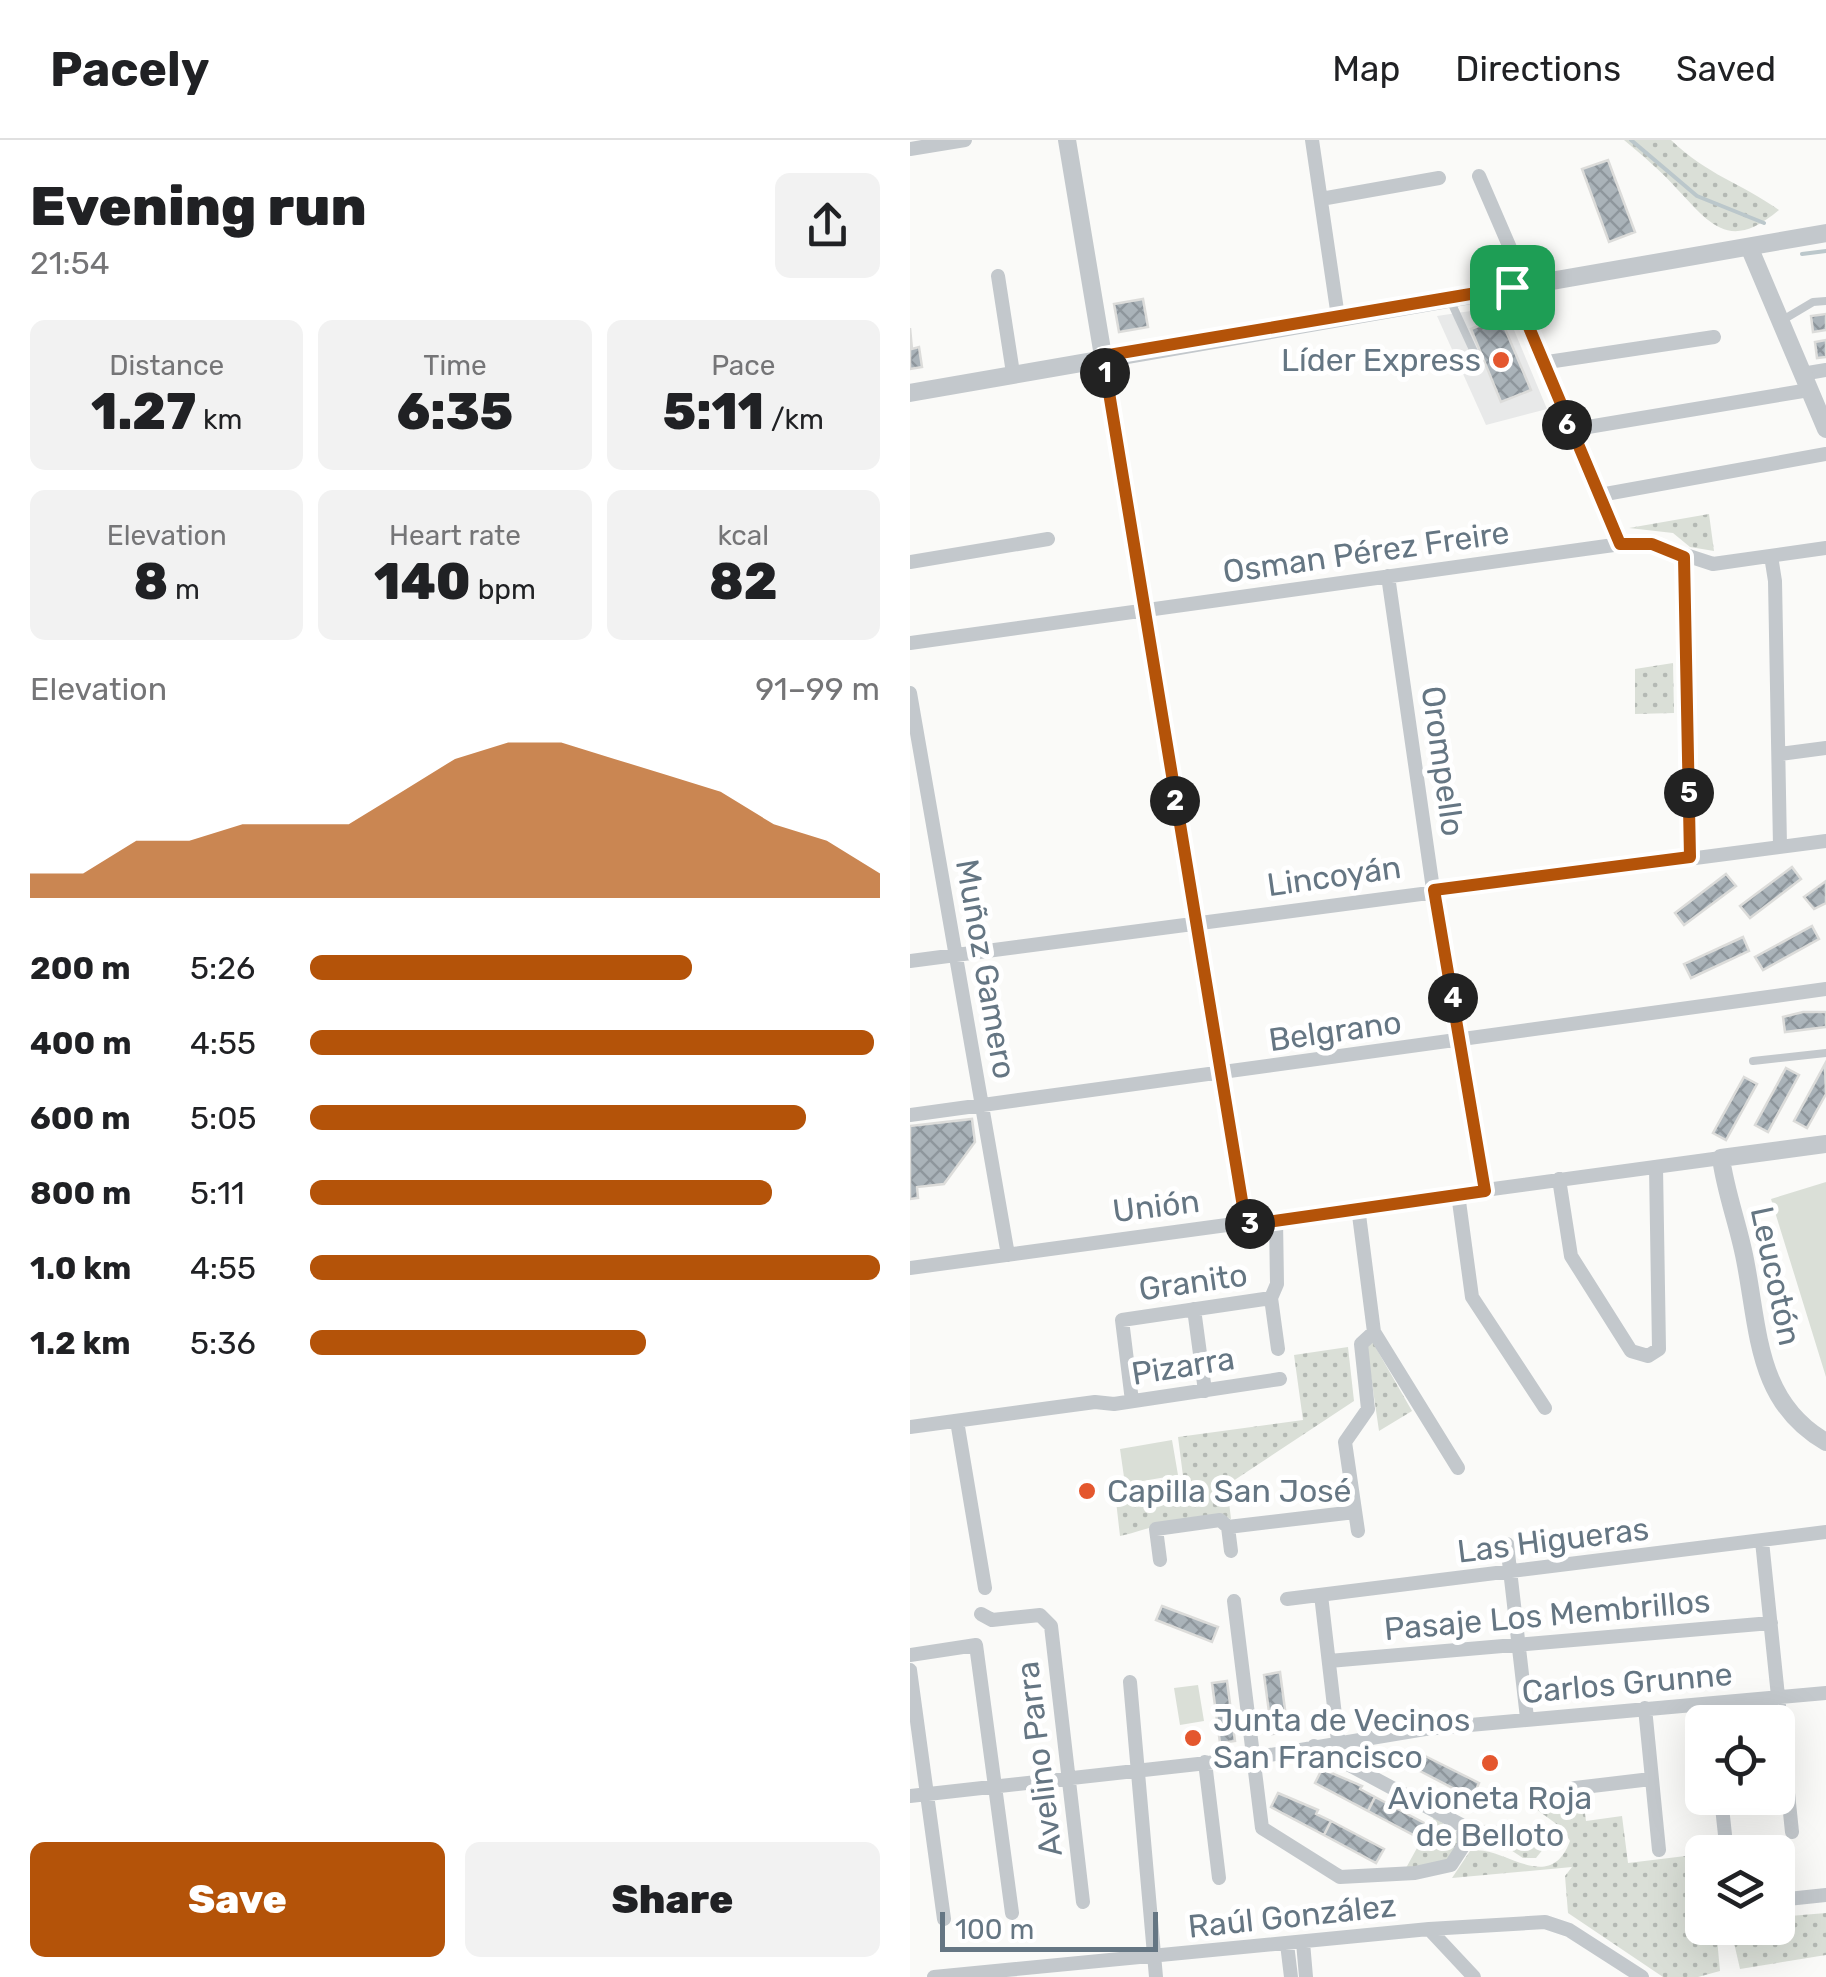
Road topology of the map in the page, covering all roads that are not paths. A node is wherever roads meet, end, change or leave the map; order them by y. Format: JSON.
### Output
{"nodes":[{"id":1,"x":965,"y":140,"type":"edge"},
{"id":2,"x":1068,"y":140,"type":"edge"},
{"id":3,"x":1312,"y":140,"type":"edge"},
{"id":4,"x":910,"y":149,"type":"edge"},
{"id":5,"x":1479,"y":176,"type":"dead end"},
{"id":6,"x":1440,"y":178,"type":"dead end"},
{"id":7,"x":1321,"y":199,"type":"junction"},
{"id":8,"x":1826,"y":234,"type":"edge"},
{"id":9,"x":1750,"y":248,"type":"junction"},
{"id":10,"x":998,"y":276,"type":"dead end"},
{"id":11,"x":1519,"y":286,"type":"junction"},
{"id":12,"x":1449,"y":298,"type":"junction"},
{"id":13,"x":1826,"y":300,"type":"edge"},
{"id":14,"x":1338,"y":317,"type":"junction"},
{"id":15,"x":1780,"y":322,"type":"junction"},
{"id":16,"x":1714,"y":336,"type":"dead end"},
{"id":17,"x":1475,"y":354,"type":"dead end"},
{"id":18,"x":1103,"y":356,"type":"junction"},
{"id":19,"x":1541,"y":363,"type":"junction"},
{"id":20,"x":1826,"y":370,"type":"edge"},
{"id":21,"x":1014,"y":373,"type":"junction"},
{"id":22,"x":1806,"y":382,"type":"junction"},
{"id":23,"x":910,"y":392,"type":"edge"},
{"id":24,"x":1826,"y":429,"type":"edge"},
{"id":25,"x":1570,"y":430,"type":"junction"},
{"id":26,"x":1826,"y":454,"type":"edge"},
{"id":27,"x":1600,"y":495,"type":"junction"},
{"id":28,"x":1048,"y":539,"type":"dead end"},
{"id":29,"x":1620,"y":544,"type":"junction"},
{"id":30,"x":1826,"y":548,"type":"edge"},
{"id":31,"x":1771,"y":556,"type":"junction"},
{"id":32,"x":1684,"y":557,"type":"junction"},
{"id":33,"x":910,"y":562,"type":"edge"},
{"id":34,"x":1388,"y":576,"type":"junction"},
{"id":35,"x":1143,"y":610,"type":"junction"},
{"id":36,"x":910,"y":643,"type":"edge"},
{"id":37,"x":910,"y":693,"type":"edge"},
{"id":38,"x":1826,"y":748,"type":"edge"},
{"id":39,"x":1780,"y":754,"type":"junction"},
{"id":40,"x":1826,"y":841,"type":"edge"},
{"id":41,"x":1780,"y":846,"type":"junction"},
{"id":42,"x":1690,"y":857,"type":"junction"},
{"id":43,"x":1434,"y":890,"type":"junction"},
{"id":44,"x":1196,"y":923,"type":"junction"},
{"id":45,"x":956,"y":954,"type":"junction"},
{"id":46,"x":910,"y":961,"type":"edge"},
{"id":47,"x":1826,"y":988,"type":"edge"},
{"id":48,"x":1460,"y":1041,"type":"junction"},
{"id":49,"x":1826,"y":1053,"type":"edge"},
{"id":50,"x":1753,"y":1061,"type":"dead end"},
{"id":51,"x":1221,"y":1074,"type":"junction"},
{"id":52,"x":982,"y":1106,"type":"junction"},
{"id":53,"x":910,"y":1115,"type":"edge"},
{"id":54,"x":1826,"y":1144,"type":"edge"},
{"id":55,"x":1721,"y":1158,"type":"junction"},
{"id":56,"x":1656,"y":1167,"type":"junction"},
{"id":57,"x":1559,"y":1180,"type":"junction"},
{"id":58,"x":1485,"y":1191,"type":"junction"},
{"id":59,"x":1458,"y":1194,"type":"junction"},
{"id":60,"x":1358,"y":1208,"type":"junction"},
{"id":61,"x":1276,"y":1220,"type":"junction"},
{"id":62,"x":1246,"y":1225,"type":"junction"},
{"id":63,"x":1008,"y":1255,"type":"junction"},
{"id":64,"x":910,"y":1268,"type":"edge"},
{"id":65,"x":1271,"y":1298,"type":"junction"},
{"id":66,"x":1194,"y":1309,"type":"junction"},
{"id":67,"x":1374,"y":1332,"type":"junction"},
{"id":68,"x":1278,"y":1349,"type":"dead end"},
{"id":69,"x":1280,"y":1379,"type":"dead end"},
{"id":70,"x":1205,"y":1390,"type":"junction"},
{"id":71,"x":1132,"y":1401,"type":"junction"},
{"id":72,"x":1545,"y":1408,"type":"dead end"},
{"id":73,"x":957,"y":1421,"type":"junction"},
{"id":74,"x":910,"y":1427,"type":"edge"},
{"id":75,"x":1826,"y":1442,"type":"edge"},
{"id":76,"x":1458,"y":1468,"type":"dead end"},
{"id":77,"x":1355,"y":1512,"type":"junction"},
{"id":78,"x":1228,"y":1527,"type":"junction"},
{"id":79,"x":1358,"y":1531,"type":"dead end"},
{"id":80,"x":1826,"y":1532,"type":"edge"},
{"id":81,"x":1762,"y":1541,"type":"junction"},
{"id":82,"x":1507,"y":1544,"type":"dead end"},
{"id":83,"x":1231,"y":1551,"type":"dead end"},
{"id":84,"x":1160,"y":1560,"type":"dead end"},
{"id":85,"x":1510,"y":1574,"type":"junction"},
{"id":86,"x":985,"y":1588,"type":"dead end"},
{"id":87,"x":1321,"y":1594,"type":"junction"},
{"id":88,"x":1287,"y":1599,"type":"dead end"},
{"id":89,"x":1234,"y":1601,"type":"dead end"},
{"id":90,"x":982,"y":1614,"type":"dead end"},
{"id":91,"x":1770,"y":1623,"type":"junction"},
{"id":92,"x":1518,"y":1648,"type":"junction"},
{"id":93,"x":910,"y":1656,"type":"edge"},
{"id":94,"x":1329,"y":1662,"type":"junction"},
{"id":95,"x":910,"y":1670,"type":"edge"},
{"id":96,"x":1130,"y":1682,"type":"dead end"},
{"id":97,"x":1826,"y":1692,"type":"edge"},
{"id":98,"x":1778,"y":1698,"type":"junction"},
{"id":99,"x":1710,"y":1704,"type":"joint"},
{"id":100,"x":1645,"y":1708,"type":"junction"},
{"id":101,"x":1526,"y":1718,"type":"junction"},
{"id":102,"x":1338,"y":1741,"type":"junction"},
{"id":103,"x":1313,"y":1746,"type":"junction"},
{"id":104,"x":1252,"y":1758,"type":"junction"},
{"id":105,"x":1205,"y":1762,"type":"junction"},
{"id":106,"x":1140,"y":1769,"type":"junction"},
{"id":107,"x":1068,"y":1776,"type":"junction"},
{"id":108,"x":1650,"y":1779,"type":"junction"},
{"id":109,"x":995,"y":1786,"type":"junction"},
{"id":110,"x":1575,"y":1788,"type":"dead end"},
{"id":111,"x":927,"y":1794,"type":"junction"},
{"id":112,"x":910,"y":1796,"type":"edge"},
{"id":113,"x":1792,"y":1832,"type":"dead end"},
{"id":114,"x":1659,"y":1850,"type":"dead end"},
{"id":115,"x":1219,"y":1878,"type":"dead end"},
{"id":116,"x":1826,"y":1895,"type":"edge"},
{"id":117,"x":1795,"y":1898,"type":"edge"},
{"id":118,"x":1083,"y":1902,"type":"dead end"},
{"id":119,"x":1012,"y":1914,"type":"dead end"},
{"id":120,"x":944,"y":1919,"type":"dead end"},
{"id":121,"x":1429,"y":1929,"type":"junction"},
{"id":122,"x":1294,"y":1943,"type":"junction"},
{"id":123,"x":1156,"y":1958,"type":"junction"},
{"id":124,"x":1054,"y":1971,"type":"edge"},
{"id":125,"x":934,"y":1977,"type":"edge"},
{"id":126,"x":1156,"y":1977,"type":"edge"},
{"id":127,"x":1290,"y":1977,"type":"edge"},
{"id":128,"x":1306,"y":1977,"type":"edge"},
{"id":129,"x":1474,"y":1977,"type":"edge"},
{"id":130,"x":1642,"y":1977,"type":"edge"}],
"edges":[{"from":1,"to":4,"type":"street"},
{"from":2,"to":18,"type":"street"},
{"from":3,"to":7,"type":"street"},
{"from":5,"to":11,"type":"street"},
{"from":6,"to":7,"type":"street"},
{"from":7,"to":14,"type":"street"},
{"from":8,"to":9,"type":"street"},
{"from":9,"to":11,"type":"street"},
{"from":9,"to":15,"type":"street"},
{"from":10,"to":21,"type":"street"},
{"from":11,"to":12,"type":"street"},
{"from":11,"to":19,"type":"street"},
{"from":12,"to":14,"type":"street"},
{"from":12,"to":17,"type":"lane"},
{"from":13,"to":15,"type":"lane"},
{"from":14,"to":18,"type":"street"},
{"from":15,"to":22,"type":"street"},
{"from":16,"to":19,"type":"street"},
{"from":18,"to":21,"type":"street"},
{"from":18,"to":35,"type":"street"},
{"from":19,"to":25,"type":"street"},
{"from":20,"to":22,"type":"street"},
{"from":21,"to":23,"type":"street"},
{"from":22,"to":24,"type":"street"},
{"from":22,"to":25,"type":"street"},
{"from":25,"to":27,"type":"street"},
{"from":26,"to":27,"type":"street"},
{"from":27,"to":29,"type":"street"},
{"from":28,"to":33,"type":"street"},
{"from":29,"to":32,"type":"street","name":"Osman Pérez Freire"},
{"from":29,"to":34,"type":"street","name":"Osman Pérez Freire"},
{"from":30,"to":31,"type":"street","name":"Osman Pérez Freire"},
{"from":31,"to":32,"type":"street","name":"Osman Pérez Freire"},
{"from":31,"to":39,"type":"street"},
{"from":32,"to":42,"type":"street"},
{"from":34,"to":35,"type":"street","name":"Osman Pérez Freire"},
{"from":34,"to":43,"type":"street","name":"Orompello"},
{"from":35,"to":36,"type":"street","name":"Osman Pérez Freire"},
{"from":35,"to":44,"type":"street"},
{"from":37,"to":45,"type":"street","name":"Muñoz Gamero"},
{"from":38,"to":39,"type":"street"},
{"from":39,"to":41,"type":"street"},
{"from":40,"to":41,"type":"street","name":"Lincoyán"},
{"from":41,"to":42,"type":"street","name":"Lincoyán"},
{"from":42,"to":43,"type":"street","name":"Lincoyán"},
{"from":43,"to":44,"type":"street","name":"Lincoyán"},
{"from":43,"to":48,"type":"street","name":"Orompello"},
{"from":44,"to":45,"type":"street","name":"Lincoyán"},
{"from":44,"to":51,"type":"street"},
{"from":45,"to":46,"type":"street","name":"Lincoyán"},
{"from":45,"to":52,"type":"street","name":"Muñoz Gamero"},
{"from":47,"to":48,"type":"street","name":"Belgrano"},
{"from":48,"to":51,"type":"street","name":"Belgrano"},
{"from":48,"to":58,"type":"street","name":"Orompello"},
{"from":49,"to":50,"type":"lane"},
{"from":51,"to":52,"type":"street","name":"Belgrano"},
{"from":51,"to":62,"type":"street"},
{"from":52,"to":53,"type":"street","name":"Belgrano"},
{"from":52,"to":63,"type":"street","name":"Muñoz Gamero"},
{"from":54,"to":55,"type":"street","name":"Unión"},
{"from":55,"to":56,"type":"street","name":"Unión"},
{"from":55,"to":75,"type":"street","name":"Leucotón"},
{"from":56,"to":57,"type":"street","name":"Unión"},
{"from":56,"to":57,"type":"street"},
{"from":57,"to":58,"type":"street","name":"Unión"},
{"from":58,"to":59,"type":"street","name":"Unión"},
{"from":59,"to":60,"type":"street","name":"Unión"},
{"from":59,"to":72,"type":"street"},
{"from":60,"to":61,"type":"street","name":"Unión"},
{"from":60,"to":67,"type":"street"},
{"from":61,"to":62,"type":"street","name":"Unión"},
{"from":61,"to":65,"type":"street"},
{"from":62,"to":63,"type":"street","name":"Unión"},
{"from":63,"to":64,"type":"street","name":"Unión"},
{"from":65,"to":66,"type":"street","name":"Granito"},
{"from":65,"to":68,"type":"street"},
{"from":66,"to":70,"type":"street"},
{"from":66,"to":71,"type":"street","name":"Granito"},
{"from":67,"to":76,"type":"street"},
{"from":67,"to":77,"type":"street"},
{"from":69,"to":70,"type":"street","name":"Pizarra"},
{"from":70,"to":71,"type":"street","name":"Pizarra"},
{"from":71,"to":73,"type":"street","name":"Pizarra"},
{"from":73,"to":74,"type":"street","name":"Pizarra"},
{"from":73,"to":86,"type":"street"},
{"from":77,"to":78,"type":"street"},
{"from":77,"to":79,"type":"street"},
{"from":78,"to":83,"type":"street"},
{"from":78,"to":84,"type":"street"},
{"from":80,"to":81,"type":"street","name":"Las Higueras"},
{"from":81,"to":85,"type":"street","name":"Las Higueras"},
{"from":81,"to":91,"type":"street"},
{"from":82,"to":85,"type":"street"},
{"from":85,"to":87,"type":"street","name":"Las Higueras"},
{"from":85,"to":92,"type":"street"},
{"from":87,"to":88,"type":"street","name":"Las Higueras"},
{"from":87,"to":94,"type":"street"},
{"from":89,"to":104,"type":"street"},
{"from":90,"to":107,"type":"street","name":"Avelino Parra"},
{"from":91,"to":92,"type":"street","name":"Pasaje Los Membrillos"},
{"from":91,"to":98,"type":"street"},
{"from":92,"to":94,"type":"street","name":"Pasaje Los Membrillos"},
{"from":92,"to":101,"type":"street"},
{"from":93,"to":109,"type":"street"},
{"from":94,"to":102,"type":"street"},
{"from":95,"to":111,"type":"street"},
{"from":96,"to":106,"type":"street"},
{"from":97,"to":98,"type":"street","name":"Carlos Grunne"},
{"from":98,"to":99,"type":"street","name":"Carlos Grunne"},
{"from":98,"to":113,"type":"street"},
{"from":99,"to":100,"type":"street","name":"Carlos Grunne"},
{"from":100,"to":101,"type":"street","name":"Carlos Grunne"},
{"from":100,"to":108,"type":"street"},
{"from":101,"to":102,"type":"street","name":"Carlos Grunne"},
{"from":102,"to":103,"type":"street","name":"Carlos Grunne"},
{"from":103,"to":104,"type":"street","name":"Carlos Grunne"},
{"from":103,"to":104,"type":"street"},
{"from":104,"to":105,"type":"street","name":"Carlos Grunne"},
{"from":105,"to":106,"type":"street","name":"Carlos Grunne"},
{"from":105,"to":115,"type":"street"},
{"from":106,"to":107,"type":"street","name":"Carlos Grunne"},
{"from":106,"to":123,"type":"street"},
{"from":107,"to":109,"type":"street","name":"Carlos Grunne"},
{"from":107,"to":118,"type":"street","name":"Avelino Parra"},
{"from":108,"to":110,"type":"street"},
{"from":108,"to":114,"type":"street"},
{"from":109,"to":111,"type":"street","name":"Carlos Grunne"},
{"from":109,"to":119,"type":"street"},
{"from":111,"to":112,"type":"street","name":"Carlos Grunne"},
{"from":111,"to":120,"type":"street"},
{"from":116,"to":117,"type":"street"},
{"from":121,"to":122,"type":"street","name":"Raúl González"},
{"from":121,"to":129,"type":"street"},
{"from":121,"to":130,"type":"street","name":"Raúl González"},
{"from":122,"to":123,"type":"street","name":"Raúl González"},
{"from":122,"to":127,"type":"street"},
{"from":122,"to":128,"type":"street"},
{"from":123,"to":124,"type":"street","name":"Raúl González"},
{"from":123,"to":126,"type":"street"},
{"from":124,"to":125,"type":"street","name":"Raúl González"}]}
